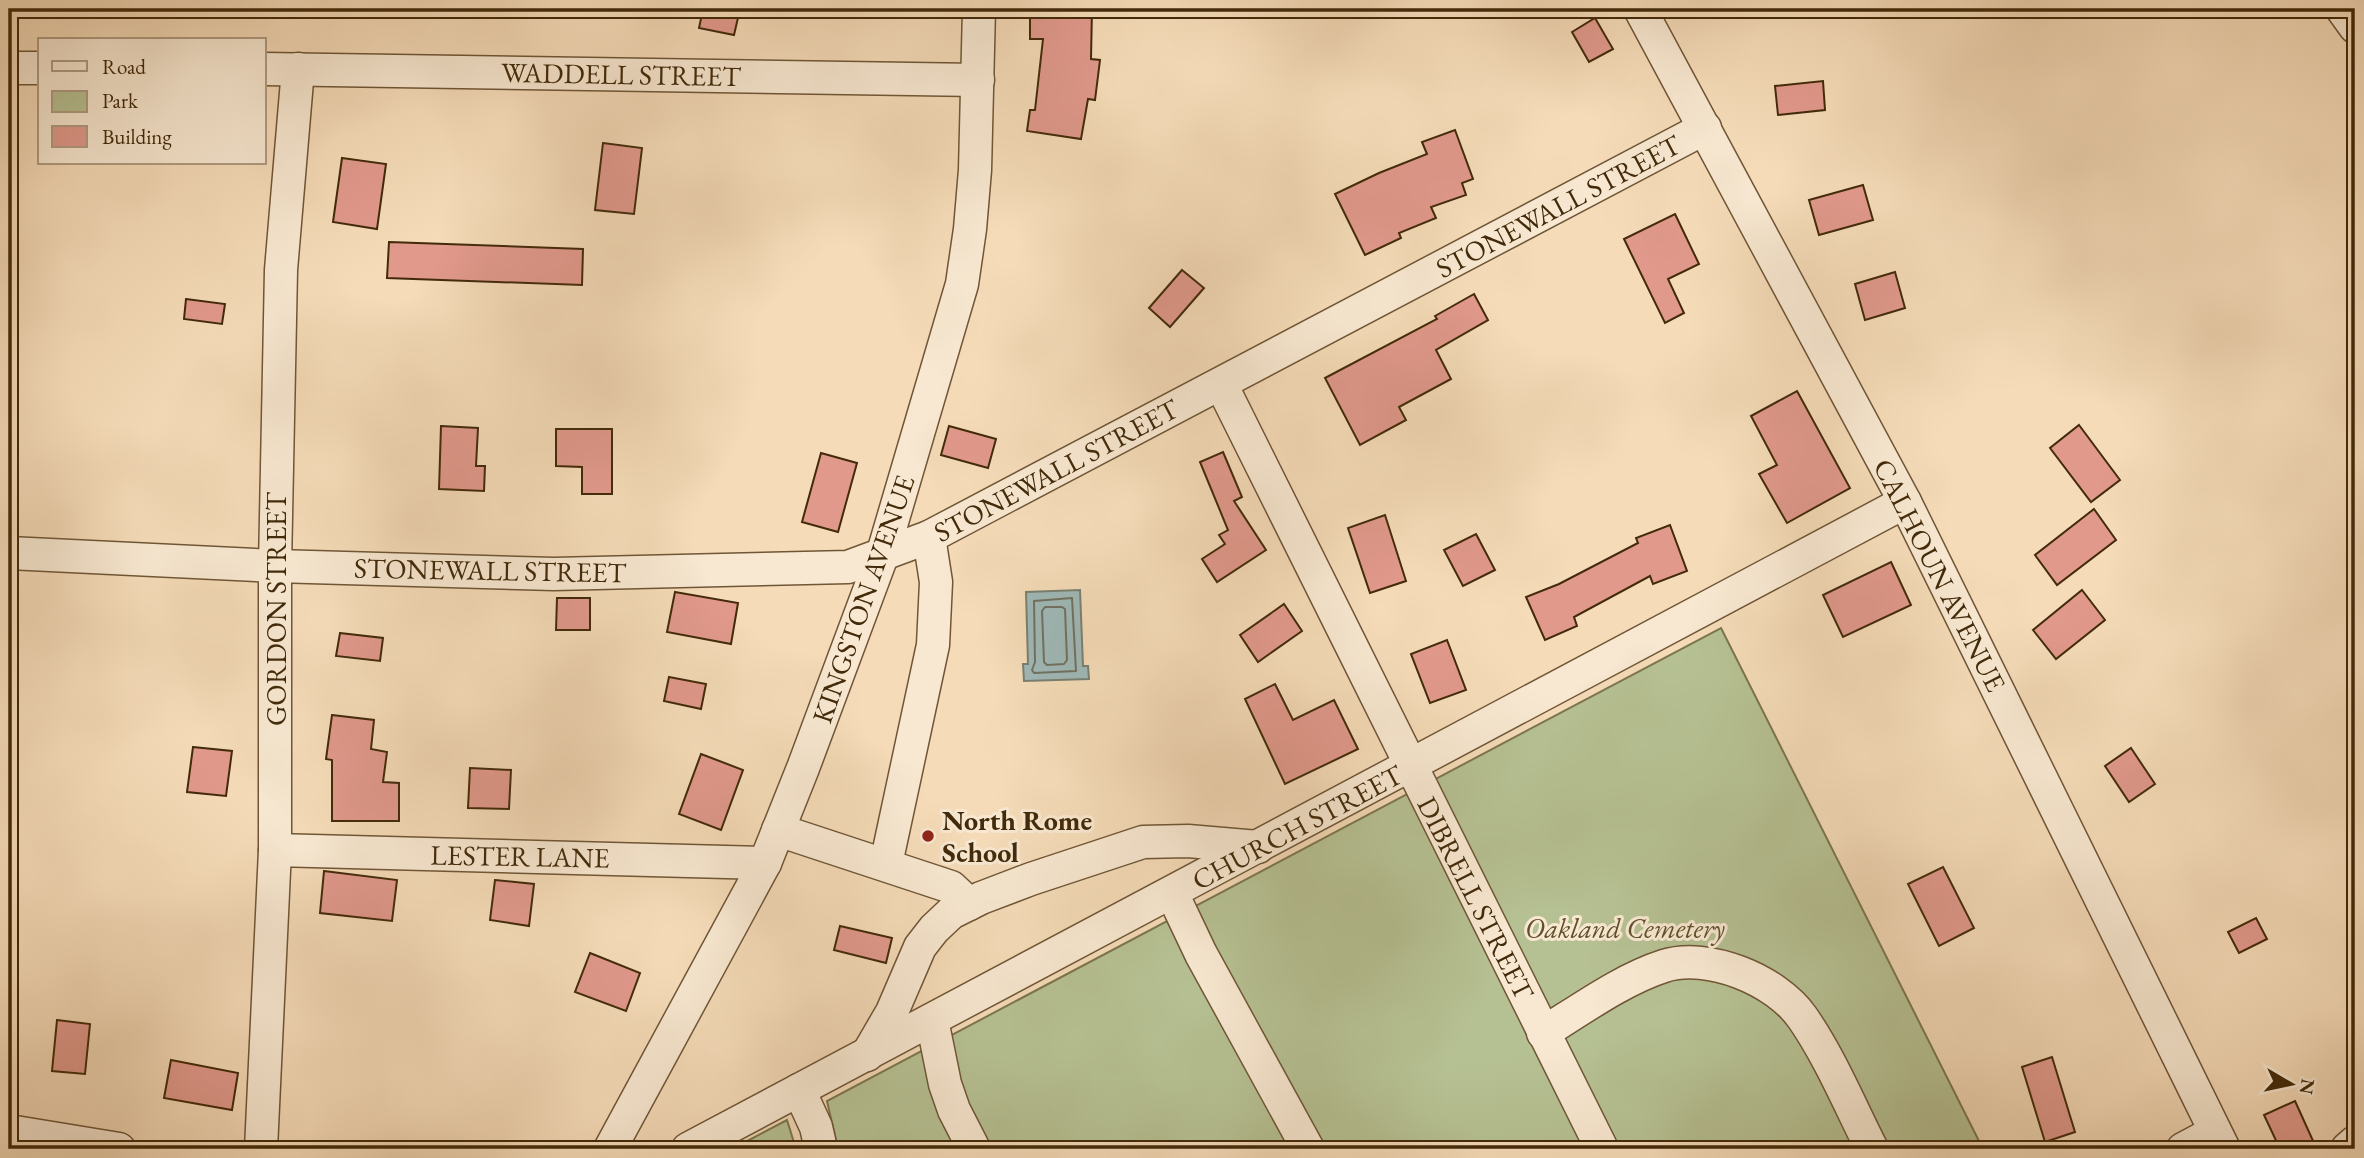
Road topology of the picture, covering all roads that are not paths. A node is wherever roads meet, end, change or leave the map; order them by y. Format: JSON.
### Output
{"nodes":[{"id":1,"x":979,"y":9,"type":"edge"},
{"id":2,"x":1640,"y":9,"type":"edge"},
{"id":3,"x":2342,"y":9,"type":"edge"},
{"id":4,"x":2355,"y":27,"type":"edge"},
{"id":5,"x":9,"y":68,"type":"edge"},
{"id":6,"x":38,"y":68,"type":"edge"},
{"id":7,"x":266,"y":69,"type":"edge"},
{"id":8,"x":298,"y":69,"type":"junction"},
{"id":9,"x":978,"y":80,"type":"junction"},
{"id":10,"x":1705,"y":128,"type":"junction"},
{"id":11,"x":1221,"y":384,"type":"junction"},
{"id":12,"x":1905,"y":502,"type":"junction"},
{"id":13,"x":929,"y":537,"type":"junction"},
{"id":14,"x":9,"y":553,"type":"edge"},
{"id":15,"x":882,"y":556,"type":"junction"},
{"id":16,"x":275,"y":566,"type":"junction"},
{"id":17,"x":1410,"y":766,"type":"junction"},
{"id":18,"x":778,"y":830,"type":"junction"},
{"id":19,"x":1258,"y":848,"type":"junction"},
{"id":20,"x":275,"y":850,"type":"junction"},
{"id":21,"x":765,"y":863,"type":"junction"},
{"id":22,"x":886,"y":864,"type":"junction"},
{"id":23,"x":1172,"y":893,"type":"junction"},
{"id":24,"x":969,"y":904,"type":"junction"},
{"id":25,"x":932,"y":1020,"type":"junction"},
{"id":26,"x":1543,"y":1033,"type":"junction"},
{"id":27,"x":867,"y":1055,"type":"junction"},
{"id":28,"x":799,"y":1090,"type":"junction"},
{"id":29,"x":9,"y":1131,"type":"edge"},
{"id":30,"x":2220,"y":1140,"type":"edge"},
{"id":31,"x":2355,"y":1142,"type":"edge"},
{"id":32,"x":111,"y":1149,"type":"edge"},
{"id":33,"x":261,"y":1149,"type":"edge"},
{"id":34,"x":610,"y":1149,"type":"edge"},
{"id":35,"x":688,"y":1149,"type":"edge"},
{"id":36,"x":821,"y":1149,"type":"edge"},
{"id":37,"x":974,"y":1149,"type":"edge"},
{"id":38,"x":1308,"y":1149,"type":"edge"},
{"id":39,"x":1602,"y":1149,"type":"edge"},
{"id":40,"x":1872,"y":1149,"type":"edge"},
{"id":41,"x":2183,"y":1149,"type":"edge"},
{"id":42,"x":2347,"y":1149,"type":"edge"}],
"edges":[{"from":1,"to":9,"type":"street","name":"KINGSTON AVENUE"},
{"from":2,"to":10,"type":"street","name":"CALHOUN AVENUE"},
{"from":3,"to":4,"type":"street"},
{"from":5,"to":6,"type":"street"},
{"from":7,"to":8,"type":"street","name":"WADDELL STREET"},
{"from":8,"to":9,"type":"street","name":"WADDELL STREET"},
{"from":8,"to":16,"type":"street","name":"GORDON STREET"},
{"from":9,"to":15,"type":"street","name":"KINGSTON AVENUE"},
{"from":10,"to":11,"type":"street","name":"STONEWALL STREET"},
{"from":10,"to":12,"type":"street","name":"CALHOUN AVENUE"},
{"from":11,"to":13,"type":"street","name":"STONEWALL STREET"},
{"from":11,"to":17,"type":"street","name":"DIBRELL STREET"},
{"from":12,"to":17,"type":"street","name":"CHURCH STREET"},
{"from":12,"to":30,"type":"street","name":"CALHOUN AVENUE"},
{"from":13,"to":15,"type":"street","name":"STONEWALL STREET"},
{"from":13,"to":22,"type":"street"},
{"from":14,"to":16,"type":"street","name":"STONEWALL STREET"},
{"from":15,"to":16,"type":"street","name":"STONEWALL STREET"},
{"from":15,"to":18,"type":"street","name":"KINGSTON AVENUE"},
{"from":16,"to":20,"type":"street","name":"GORDON STREET"},
{"from":17,"to":19,"type":"street","name":"CHURCH STREET"},
{"from":17,"to":26,"type":"street","name":"DIBRELL STREET"},
{"from":18,"to":21,"type":"street","name":"KINGSTON AVENUE"},
{"from":18,"to":22,"type":"street"},
{"from":19,"to":23,"type":"street","name":"CHURCH STREET"},
{"from":19,"to":24,"type":"street"},
{"from":20,"to":21,"type":"street","name":"LESTER LANE"},
{"from":20,"to":33,"type":"street","name":"GORDON STREET"},
{"from":21,"to":34,"type":"street","name":"KINGSTON AVENUE"},
{"from":22,"to":24,"type":"street"},
{"from":23,"to":25,"type":"street","name":"CHURCH STREET"},
{"from":23,"to":38,"type":"street"},
{"from":24,"to":27,"type":"street"},
{"from":25,"to":27,"type":"street","name":"CHURCH STREET"},
{"from":25,"to":37,"type":"street"},
{"from":26,"to":39,"type":"street","name":"DIBRELL STREET"},
{"from":26,"to":40,"type":"street"},
{"from":27,"to":28,"type":"street","name":"CHURCH STREET"},
{"from":28,"to":35,"type":"street","name":"CHURCH STREET"},
{"from":28,"to":36,"type":"street"},
{"from":29,"to":32,"type":"street"},
{"from":30,"to":41,"type":"street"},
{"from":31,"to":42,"type":"street"}]}
